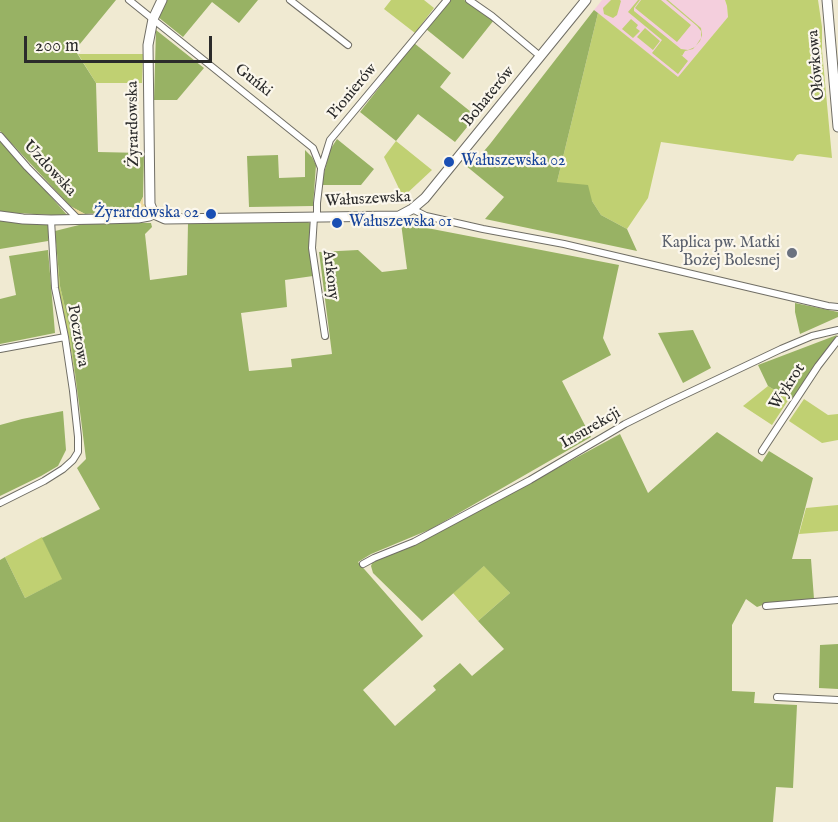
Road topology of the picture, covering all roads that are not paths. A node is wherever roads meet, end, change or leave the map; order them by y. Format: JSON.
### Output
{"nodes":[{"id":1,"x":129,"y":0,"type":"edge"},
{"id":2,"x":162,"y":0,"type":"edge"},
{"id":3,"x":290,"y":0,"type":"edge"},
{"id":4,"x":447,"y":0,"type":"edge"},
{"id":5,"x":469,"y":0,"type":"edge"},
{"id":6,"x":586,"y":0,"type":"edge"},
{"id":7,"x":827,"y":0,"type":"edge"},
{"id":8,"x":153,"y":19,"type":"junction"},
{"id":9,"x":348,"y":45,"type":"dead end"},
{"id":10,"x":540,"y":56,"type":"junction"},
{"id":11,"x":838,"y":127,"type":"edge"},
{"id":12,"x":0,"y":136,"type":"edge"},
{"id":13,"x":321,"y":169,"type":"junction"},
{"id":14,"x":412,"y":209,"type":"junction"},
{"id":15,"x":154,"y":214,"type":"junction"},
{"id":16,"x":0,"y":216,"type":"edge"},
{"id":17,"x":316,"y":217,"type":"junction"},
{"id":18,"x":51,"y":220,"type":"junction"},
{"id":19,"x":78,"y":220,"type":"junction"},
{"id":20,"x":838,"y":307,"type":"edge"},
{"id":21,"x":838,"y":330,"type":"edge"},
{"id":22,"x":325,"y":336,"type":"dead end"},
{"id":23,"x":65,"y":337,"type":"junction"},
{"id":24,"x":838,"y":340,"type":"edge"},
{"id":25,"x":0,"y":349,"type":"edge"},
{"id":26,"x":762,"y":451,"type":"dead end"},
{"id":27,"x":0,"y":503,"type":"edge"},
{"id":28,"x":363,"y":564,"type":"dead end"},
{"id":29,"x":838,"y":600,"type":"edge"},
{"id":30,"x":766,"y":606,"type":"dead end"},
{"id":31,"x":777,"y":697,"type":"dead end"},
{"id":32,"x":838,"y":700,"type":"edge"}],
"edges":[{"from":1,"to":8,"type":"street","name":"Guńki"},
{"from":2,"to":8,"type":"street","name":"Żyrardowska"},
{"from":3,"to":9,"type":"street"},
{"from":4,"to":13,"type":"street","name":"Pionierów"},
{"from":5,"to":10,"type":"street"},
{"from":6,"to":10,"type":"street","name":"Bohaterów"},
{"from":7,"to":11,"type":"street","name":"Ołówkowa"},
{"from":8,"to":13,"type":"street","name":"Guńki"},
{"from":8,"to":15,"type":"street","name":"Żyrardowska"},
{"from":10,"to":14,"type":"street","name":"Bohaterów"},
{"from":12,"to":19,"type":"street","name":"Uzdowska"},
{"from":13,"to":17,"type":"street","name":"Pionierów"},
{"from":14,"to":17,"type":"street","name":"Wałuszewska"},
{"from":14,"to":20,"type":"street","name":"Wałuszewska"},
{"from":15,"to":17,"type":"street","name":"Wałuszewska"},
{"from":15,"to":19,"type":"street","name":"Wałuszewska"},
{"from":16,"to":18,"type":"street","name":"Wałuszewska"},
{"from":17,"to":22,"type":"street","name":"Arkony"},
{"from":18,"to":19,"type":"street","name":"Wałuszewska"},
{"from":18,"to":23,"type":"street","name":"Pocztowa"},
{"from":21,"to":28,"type":"street","name":"Insurekcji"},
{"from":23,"to":25,"type":"street"},
{"from":23,"to":27,"type":"street","name":"Pocztowa"},
{"from":24,"to":26,"type":"street","name":"Wykrot"},
{"from":29,"to":30,"type":"street"},
{"from":31,"to":32,"type":"street"}]}
